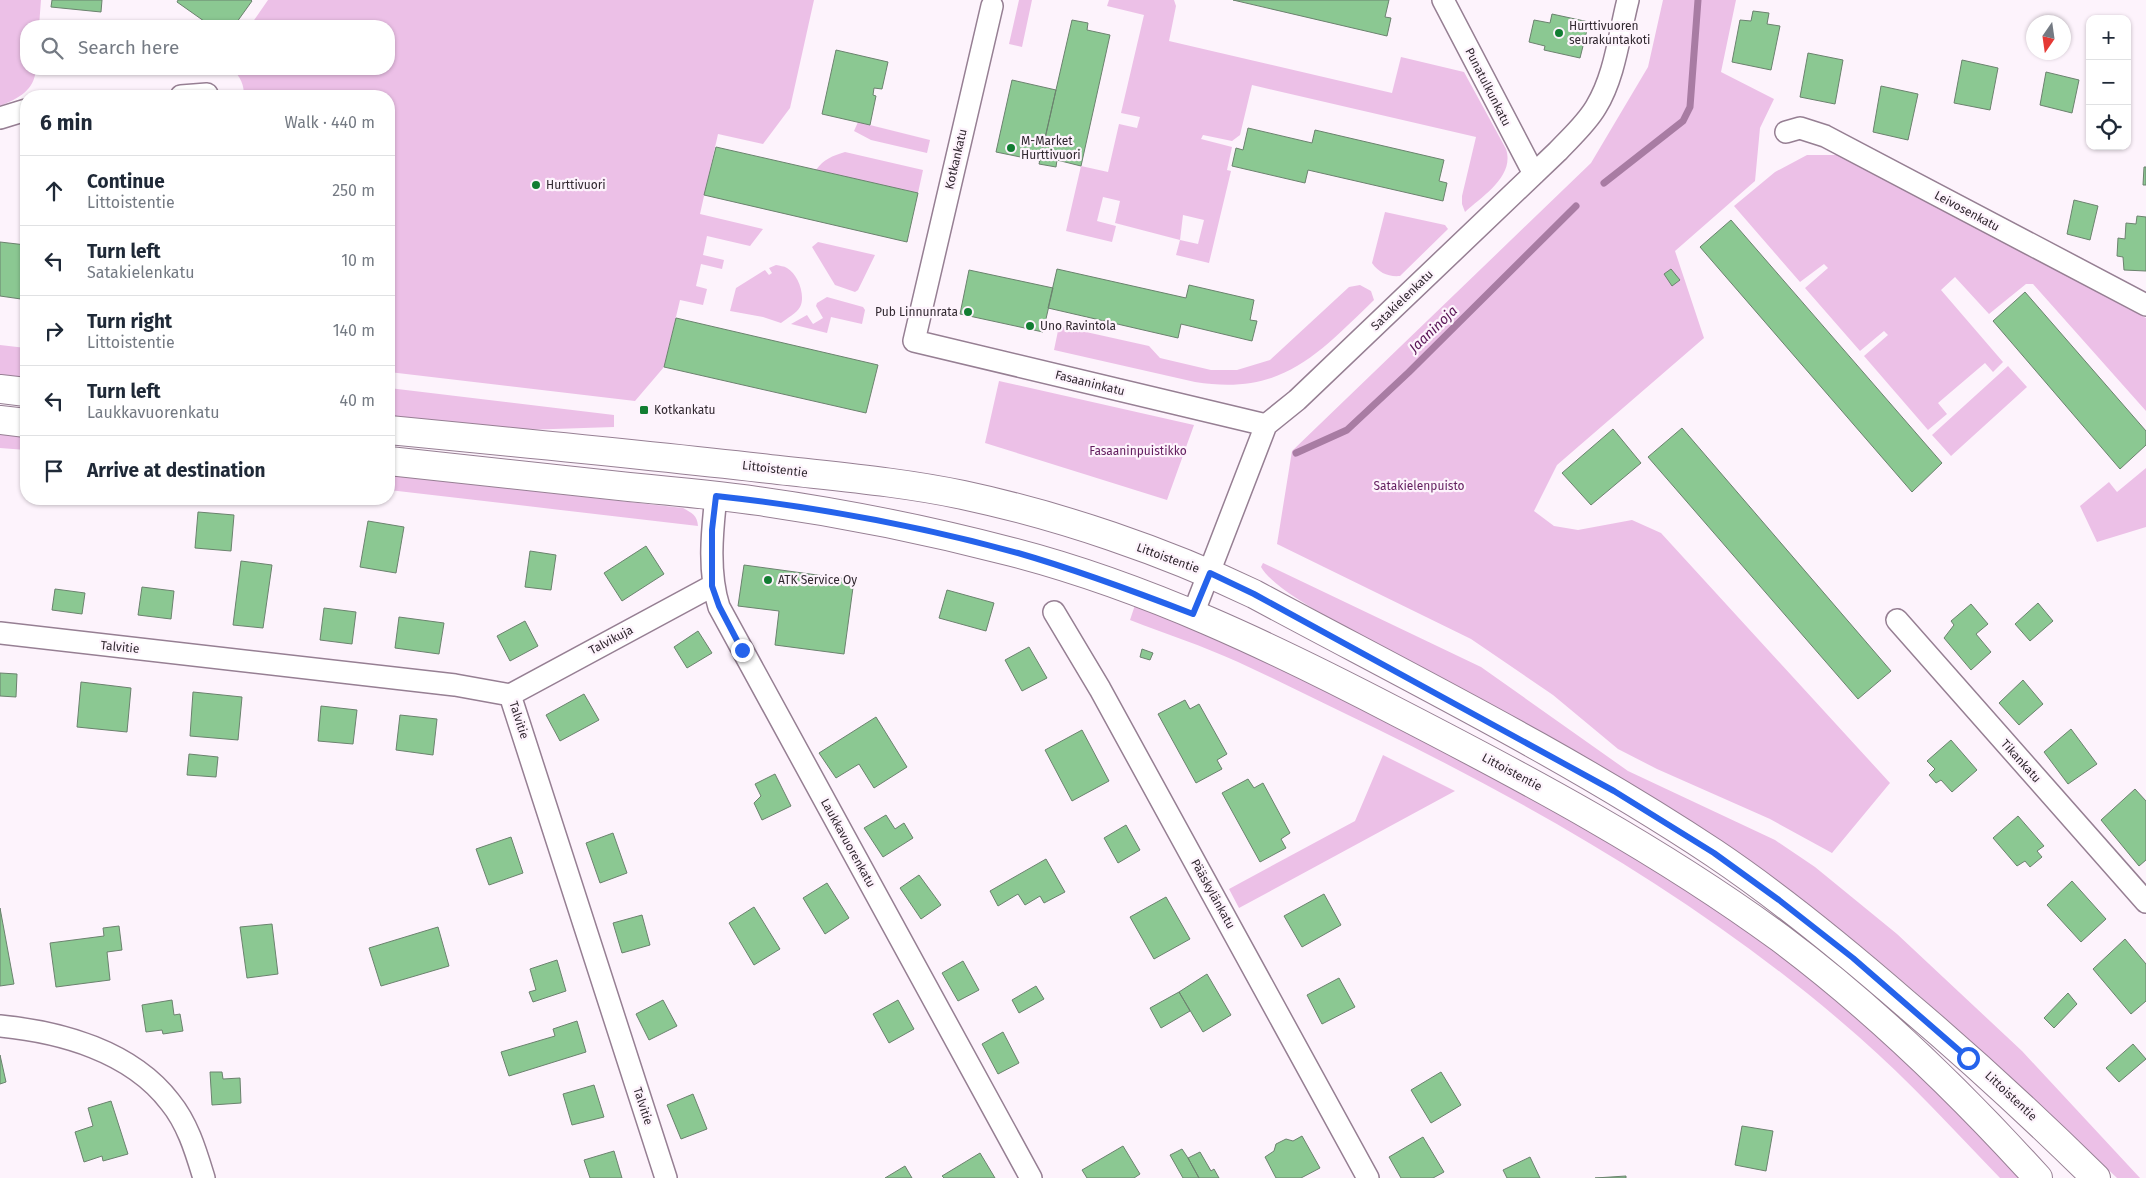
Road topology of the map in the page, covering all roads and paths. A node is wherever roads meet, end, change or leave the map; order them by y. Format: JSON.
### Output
{"nodes":[{"id":1,"x":1443,"y":0,"type":"edge"},
{"id":2,"x":1628,"y":0,"type":"edge"},
{"id":3,"x":992,"y":6,"type":"dead end"},
{"id":4,"x":20,"y":112,"type":"edge"},
{"id":5,"x":0,"y":118,"type":"edge"},
{"id":6,"x":1786,"y":132,"type":"dead end"},
{"id":7,"x":1534,"y":174,"type":"junction"},
{"id":8,"x":2146,"y":305,"type":"edge"},
{"id":9,"x":914,"y":341,"type":"joint"},
{"id":10,"x":0,"y":389,"type":"edge"},
{"id":11,"x":20,"y":391,"type":"edge"},
{"id":12,"x":0,"y":420,"type":"edge"},
{"id":13,"x":20,"y":422,"type":"edge"},
{"id":14,"x":1266,"y":425,"type":"junction"},
{"id":15,"x":395,"y":431,"type":"edge"},
{"id":16,"x":395,"y":462,"type":"edge"},
{"id":17,"x":716,"y":496,"type":"junction"},
{"id":18,"x":1210,"y":573,"type":"junction"},
{"id":19,"x":712,"y":586,"type":"junction"},
{"id":20,"x":1054,"y":612,"type":"dead end"},
{"id":21,"x":1193,"y":614,"type":"junction"},
{"id":22,"x":1897,"y":620,"type":"dead end"},
{"id":23,"x":0,"y":633,"type":"edge"},
{"id":24,"x":510,"y":695,"type":"junction"},
{"id":25,"x":2146,"y":902,"type":"edge"},
{"id":26,"x":0,"y":1026,"type":"edge"},
{"id":27,"x":204,"y":1178,"type":"edge"},
{"id":28,"x":666,"y":1178,"type":"edge"},
{"id":29,"x":1031,"y":1178,"type":"edge"},
{"id":30,"x":1368,"y":1178,"type":"edge"},
{"id":31,"x":2038,"y":1178,"type":"edge"},
{"id":32,"x":2096,"y":1178,"type":"edge"}],
"edges":[{"from":1,"to":7,"type":"street","name":"Punatulkunkatu"},
{"from":2,"to":7,"type":"street","name":"Satakielenkatu"},
{"from":3,"to":9,"type":"street","name":"Kotkankatu"},
{"from":4,"to":5,"type":"street"},
{"from":6,"to":8,"type":"street","name":"Leivosenkatu"},
{"from":7,"to":14,"type":"street","name":"Satakielenkatu"},
{"from":9,"to":14,"type":"street","name":"Fasaaninkatu"},
{"from":10,"to":11,"type":"main road"},
{"from":12,"to":13,"type":"main road"},
{"from":14,"to":18,"type":"street"},
{"from":15,"to":18,"type":"main road","name":"Littoistentie"},
{"from":16,"to":17,"type":"main road","name":"Littoistentie"},
{"from":17,"to":19,"type":"street","name":"Laukkavuorenkatu"},
{"from":17,"to":21,"type":"main road","name":"Littoistentie"},
{"from":18,"to":21,"type":"street"},
{"from":18,"to":32,"type":"main road","name":"Littoistentie"},
{"from":19,"to":24,"type":"street","name":"Talvikuja"},
{"from":19,"to":29,"type":"street","name":"Laukkavuorenkatu"},
{"from":20,"to":30,"type":"street","name":"Pääskylänkatu"},
{"from":21,"to":31,"type":"main road","name":"Littoistentie"},
{"from":22,"to":25,"type":"street","name":"Tikankatu"},
{"from":23,"to":24,"type":"street","name":"Talvitie"},
{"from":24,"to":28,"type":"street","name":"Talvitie"},
{"from":26,"to":27,"type":"street"}]}
